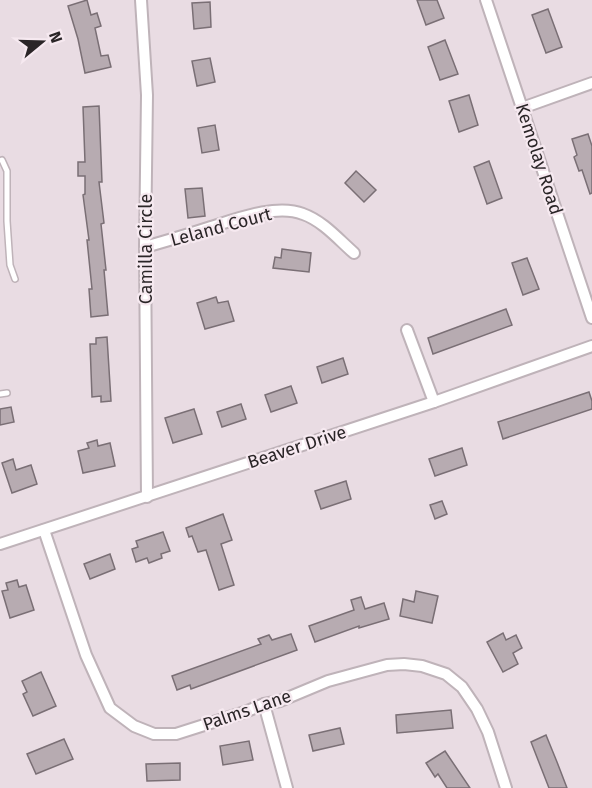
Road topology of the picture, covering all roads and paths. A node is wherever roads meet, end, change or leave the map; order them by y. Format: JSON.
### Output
{"nodes":[{"id":1,"x":141,"y":0,"type":"edge"},
{"id":2,"x":486,"y":0,"type":"edge"},
{"id":3,"x":592,"y":83,"type":"edge"},
{"id":4,"x":522,"y":108,"type":"junction"},
{"id":5,"x":2,"y":160,"type":"dead end"},
{"id":6,"x":145,"y":247,"type":"junction"},
{"id":7,"x":354,"y":253,"type":"dead end"},
{"id":8,"x":15,"y":279,"type":"dead end"},
{"id":9,"x":592,"y":318,"type":"edge"},
{"id":10,"x":407,"y":330,"type":"dead end"},
{"id":11,"x":592,"y":346,"type":"edge"},
{"id":12,"x":7,"y":393,"type":"dead end"},
{"id":13,"x":0,"y":394,"type":"edge"},
{"id":14,"x":434,"y":402,"type":"junction"},
{"id":15,"x":147,"y":497,"type":"junction"},
{"id":16,"x":44,"y":530,"type":"junction"},
{"id":17,"x":0,"y":544,"type":"edge"},
{"id":18,"x":264,"y":704,"type":"junction"},
{"id":19,"x":287,"y":788,"type":"edge"},
{"id":20,"x":506,"y":788,"type":"edge"}],
"edges":[{"from":1,"to":6,"type":"street","name":"Camilla Circle"},
{"from":2,"to":4,"type":"street","name":"Kemolay Road"},
{"from":3,"to":4,"type":"street"},
{"from":4,"to":9,"type":"street","name":"Kemolay Road"},
{"from":5,"to":8,"type":"lane"},
{"from":6,"to":7,"type":"street","name":"Leland Court"},
{"from":6,"to":15,"type":"street","name":"Camilla Circle"},
{"from":10,"to":14,"type":"street"},
{"from":11,"to":14,"type":"street","name":"Beaver Drive"},
{"from":12,"to":13,"type":"lane"},
{"from":14,"to":15,"type":"street","name":"Beaver Drive"},
{"from":15,"to":16,"type":"street","name":"Beaver Drive"},
{"from":16,"to":17,"type":"street","name":"Beaver Drive"},
{"from":16,"to":18,"type":"street","name":"Palms Lane"},
{"from":18,"to":19,"type":"street"},
{"from":18,"to":20,"type":"street","name":"Palms Lane"}]}
